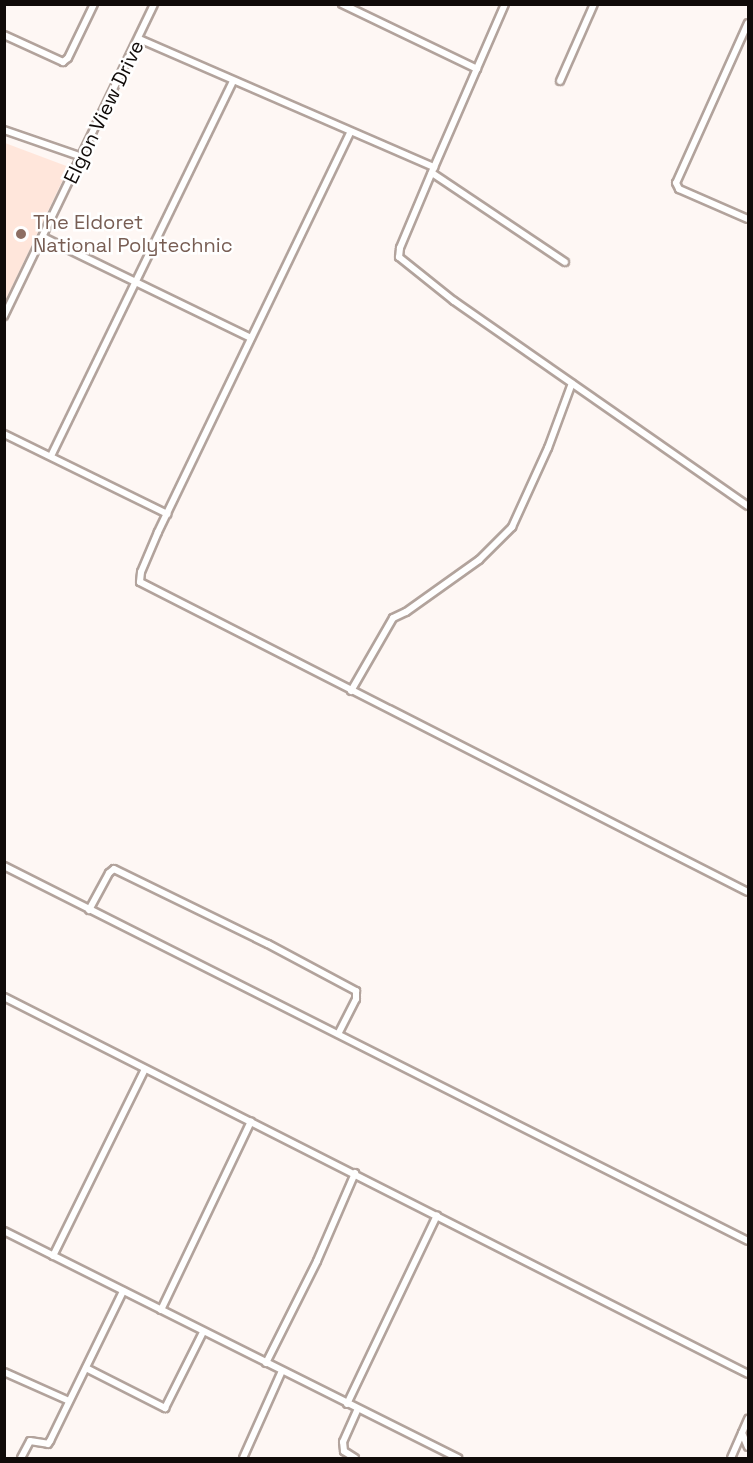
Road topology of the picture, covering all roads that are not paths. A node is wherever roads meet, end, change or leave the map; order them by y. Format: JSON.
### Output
{"nodes":[{"id":1,"x":94,"y":4,"type":"edge"},
{"id":2,"x":154,"y":4,"type":"edge"},
{"id":3,"x":342,"y":4,"type":"edge"},
{"id":4,"x":505,"y":4,"type":"edge"},
{"id":5,"x":594,"y":4,"type":"edge"},
{"id":6,"x":748,"y":23,"type":"edge"},
{"id":7,"x":4,"y":35,"type":"edge"},
{"id":8,"x":139,"y":39,"type":"junction"},
{"id":9,"x":477,"y":69,"type":"junction"},
{"id":10,"x":560,"y":81,"type":"dead end"},
{"id":11,"x":233,"y":82,"type":"junction"},
{"id":12,"x":4,"y":130,"type":"edge"},
{"id":13,"x":350,"y":133,"type":"junction"},
{"id":14,"x":82,"y":157,"type":"junction"},
{"id":15,"x":433,"y":170,"type":"junction"},
{"id":16,"x":748,"y":219,"type":"edge"},
{"id":17,"x":43,"y":237,"type":"junction"},
{"id":18,"x":565,"y":262,"type":"dead end"},
{"id":19,"x":135,"y":280,"type":"junction"},
{"id":20,"x":4,"y":316,"type":"edge"},
{"id":21,"x":251,"y":338,"type":"junction"},
{"id":22,"x":572,"y":383,"type":"junction"},
{"id":23,"x":4,"y":435,"type":"edge"},
{"id":24,"x":51,"y":456,"type":"junction"},
{"id":25,"x":748,"y":506,"type":"edge"},
{"id":26,"x":167,"y":514,"type":"junction"},
{"id":27,"x":351,"y":691,"type":"junction"},
{"id":28,"x":4,"y":866,"type":"edge"},
{"id":29,"x":748,"y":892,"type":"edge"},
{"id":30,"x":89,"y":910,"type":"junction"},
{"id":31,"x":4,"y":997,"type":"edge"},
{"id":32,"x":338,"y":1034,"type":"junction"},
{"id":33,"x":145,"y":1069,"type":"junction"},
{"id":34,"x":251,"y":1121,"type":"junction"},
{"id":35,"x":355,"y":1173,"type":"junction"},
{"id":36,"x":437,"y":1215,"type":"junction"},
{"id":37,"x":4,"y":1231,"type":"edge"},
{"id":38,"x":748,"y":1241,"type":"edge"},
{"id":39,"x":53,"y":1256,"type":"junction"},
{"id":40,"x":123,"y":1291,"type":"junction"},
{"id":41,"x":161,"y":1310,"type":"junction"},
{"id":42,"x":203,"y":1332,"type":"junction"},
{"id":43,"x":266,"y":1363,"type":"junction"},
{"id":44,"x":86,"y":1368,"type":"junction"},
{"id":45,"x":282,"y":1371,"type":"junction"},
{"id":46,"x":4,"y":1372,"type":"edge"},
{"id":47,"x":748,"y":1374,"type":"edge"},
{"id":48,"x":69,"y":1401,"type":"junction"},
{"id":49,"x":347,"y":1404,"type":"junction"},
{"id":50,"x":358,"y":1409,"type":"junction"},
{"id":51,"x":748,"y":1419,"type":"edge"},
{"id":52,"x":742,"y":1433,"type":"junction"},
{"id":53,"x":748,"y":1447,"type":"edge"},
{"id":54,"x":21,"y":1458,"type":"edge"},
{"id":55,"x":243,"y":1458,"type":"edge"},
{"id":56,"x":356,"y":1458,"type":"edge"},
{"id":57,"x":458,"y":1458,"type":"edge"},
{"id":58,"x":731,"y":1458,"type":"edge"}],
"edges":[{"from":1,"to":7,"type":"street"},
{"from":2,"to":8,"type":"street","name":"Elgon View Drive"},
{"from":3,"to":9,"type":"street"},
{"from":4,"to":9,"type":"street"},
{"from":5,"to":10,"type":"street"},
{"from":6,"to":16,"type":"street"},
{"from":8,"to":11,"type":"street"},
{"from":8,"to":14,"type":"street","name":"Elgon View Drive"},
{"from":9,"to":15,"type":"street"},
{"from":11,"to":13,"type":"street"},
{"from":11,"to":19,"type":"street"},
{"from":12,"to":14,"type":"street"},
{"from":13,"to":15,"type":"street"},
{"from":13,"to":21,"type":"street"},
{"from":14,"to":17,"type":"street","name":"Elgon View Drive"},
{"from":15,"to":18,"type":"street"},
{"from":15,"to":22,"type":"street"},
{"from":17,"to":19,"type":"street"},
{"from":17,"to":20,"type":"street","name":"Elgon View Drive"},
{"from":19,"to":21,"type":"street"},
{"from":19,"to":24,"type":"street"},
{"from":21,"to":26,"type":"street"},
{"from":22,"to":25,"type":"street"},
{"from":22,"to":27,"type":"street"},
{"from":23,"to":24,"type":"street"},
{"from":24,"to":26,"type":"street"},
{"from":26,"to":27,"type":"street"},
{"from":27,"to":29,"type":"street"},
{"from":28,"to":30,"type":"street"},
{"from":30,"to":32,"type":"street"},
{"from":30,"to":32,"type":"street"},
{"from":31,"to":33,"type":"street"},
{"from":32,"to":38,"type":"street"},
{"from":33,"to":34,"type":"street"},
{"from":33,"to":39,"type":"street"},
{"from":34,"to":35,"type":"street"},
{"from":34,"to":41,"type":"street"},
{"from":35,"to":36,"type":"street"},
{"from":35,"to":43,"type":"street"},
{"from":36,"to":47,"type":"street"},
{"from":36,"to":49,"type":"street"},
{"from":37,"to":39,"type":"street"},
{"from":39,"to":40,"type":"street"},
{"from":40,"to":41,"type":"street"},
{"from":40,"to":44,"type":"street"},
{"from":41,"to":42,"type":"street"},
{"from":42,"to":43,"type":"street"},
{"from":42,"to":44,"type":"street"},
{"from":43,"to":45,"type":"street"},
{"from":44,"to":48,"type":"street"},
{"from":45,"to":49,"type":"street"},
{"from":45,"to":55,"type":"street"},
{"from":46,"to":48,"type":"street"},
{"from":48,"to":54,"type":"street"},
{"from":49,"to":50,"type":"street"},
{"from":50,"to":56,"type":"street"},
{"from":50,"to":57,"type":"street"},
{"from":51,"to":52,"type":"street"},
{"from":52,"to":53,"type":"street"},
{"from":52,"to":58,"type":"street"}]}
